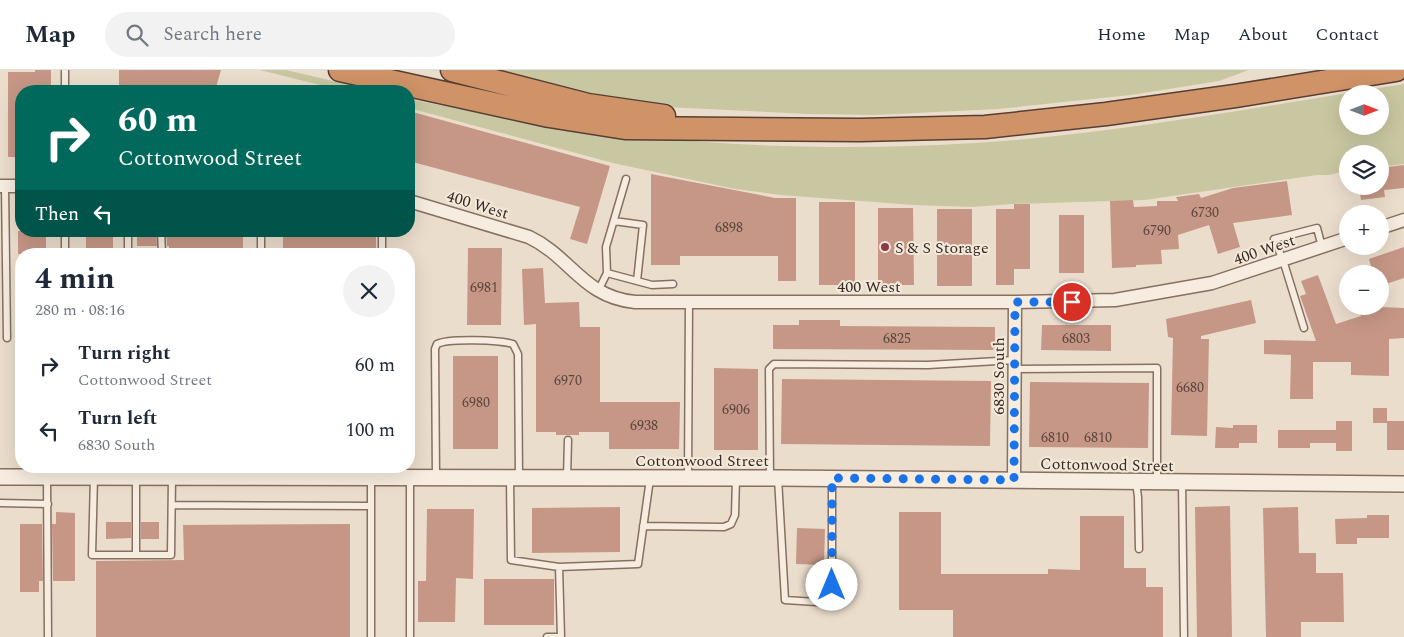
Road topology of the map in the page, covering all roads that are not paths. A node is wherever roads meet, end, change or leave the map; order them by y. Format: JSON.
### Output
{"nodes":[{"id":1,"x":65,"y":70,"type":"edge"},
{"id":2,"x":340,"y":70,"type":"edge"},
{"id":3,"x":452,"y":70,"type":"edge"},
{"id":4,"x":1396,"y":70,"type":"edge"},
{"id":5,"x":65,"y":85,"type":"edge"},
{"id":6,"x":408,"y":85,"type":"edge"},
{"id":7,"x":415,"y":87,"type":"edge"},
{"id":8,"x":754,"y":130,"type":"junction"},
{"id":9,"x":626,"y":179,"type":"dead end"},
{"id":10,"x":2,"y":186,"type":"edge"},
{"id":11,"x":15,"y":186,"type":"edge"},
{"id":12,"x":415,"y":203,"type":"edge"},
{"id":13,"x":1404,"y":220,"type":"edge"},
{"id":14,"x":614,"y":221,"type":"junction"},
{"id":15,"x":1389,"y":225,"type":"edge"},
{"id":16,"x":1339,"y":241,"type":"edge"},
{"id":17,"x":1322,"y":247,"type":"junction"},
{"id":18,"x":1283,"y":260,"type":"junction"},
{"id":19,"x":606,"y":273,"type":"junction"},
{"id":20,"x":637,"y":281,"type":"junction"},
{"id":21,"x":673,"y":284,"type":"dead end"},
{"id":22,"x":598,"y":291,"type":"junction"},
{"id":23,"x":689,"y":302,"type":"junction"},
{"id":24,"x":1015,"y":302,"type":"junction"},
{"id":25,"x":1304,"y":328,"type":"dead end"},
{"id":26,"x":7,"y":338,"type":"dead end"},
{"id":27,"x":1015,"y":365,"type":"junction"},
{"id":28,"x":568,"y":440,"type":"dead end"},
{"id":29,"x":94,"y":476,"type":"junction"},
{"id":30,"x":136,"y":476,"type":"junction"},
{"id":31,"x":0,"y":477,"type":"edge"},
{"id":32,"x":47,"y":477,"type":"junction"},
{"id":33,"x":172,"y":477,"type":"junction"},
{"id":34,"x":371,"y":477,"type":"junction"},
{"id":35,"x":410,"y":477,"type":"junction"},
{"id":36,"x":436,"y":477,"type":"junction"},
{"id":37,"x":514,"y":478,"type":"junction"},
{"id":38,"x":567,"y":478,"type":"junction"},
{"id":39,"x":650,"y":478,"type":"junction"},
{"id":40,"x":688,"y":478,"type":"junction"},
{"id":41,"x":736,"y":478,"type":"junction"},
{"id":42,"x":774,"y":478,"type":"junction"},
{"id":43,"x":832,"y":478,"type":"junction"},
{"id":44,"x":1014,"y":480,"type":"junction"},
{"id":45,"x":1136,"y":482,"type":"junction"},
{"id":46,"x":1157,"y":482,"type":"junction"},
{"id":47,"x":1182,"y":482,"type":"junction"},
{"id":48,"x":1404,"y":484,"type":"edge"},
{"id":49,"x":0,"y":503,"type":"edge"},
{"id":50,"x":48,"y":504,"type":"junction"},
{"id":51,"x":172,"y":505,"type":"junction"},
{"id":52,"x":371,"y":506,"type":"junction"},
{"id":53,"x":643,"y":526,"type":"junction"},
{"id":54,"x":1139,"y":549,"type":"dead end"},
{"id":55,"x":136,"y":554,"type":"junction"},
{"id":56,"x":559,"y":567,"type":"junction"},
{"id":57,"x":48,"y":637,"type":"edge"},
{"id":58,"x":371,"y":637,"type":"edge"},
{"id":59,"x":410,"y":637,"type":"edge"},
{"id":60,"x":547,"y":637,"type":"edge"},
{"id":61,"x":1184,"y":637,"type":"edge"}],
"edges":[{"from":1,"to":5,"type":"lane"},
{"from":2,"to":6,"type":"highway"},
{"from":3,"to":8,"type":"highway"},
{"from":4,"to":8,"type":"highway"},
{"from":7,"to":8,"type":"highway"},
{"from":9,"to":14,"type":"lane"},
{"from":10,"to":11,"type":"street"},
{"from":10,"to":26,"type":"lane"},
{"from":12,"to":22,"type":"street","name":"400 West"},
{"from":13,"to":15,"type":"street"},
{"from":14,"to":19,"type":"lane"},
{"from":14,"to":20,"type":"lane"},
{"from":16,"to":17,"type":"street","name":"400 West"},
{"from":17,"to":18,"type":"street","name":"400 West"},
{"from":17,"to":18,"type":"lane"},
{"from":18,"to":24,"type":"street","name":"400 West"},
{"from":18,"to":25,"type":"lane"},
{"from":19,"to":20,"type":"lane"},
{"from":19,"to":22,"type":"lane"},
{"from":20,"to":21,"type":"lane"},
{"from":22,"to":23,"type":"street","name":"400 West"},
{"from":23,"to":24,"type":"street","name":"400 West"},
{"from":23,"to":40,"type":"lane"},
{"from":24,"to":27,"type":"street","name":"6830 South"},
{"from":27,"to":42,"type":"lane"},
{"from":27,"to":44,"type":"street","name":"6830 South"},
{"from":27,"to":46,"type":"lane"},
{"from":28,"to":38,"type":"lane"},
{"from":29,"to":30,"type":"street","name":"Cottonwood Street"},
{"from":29,"to":32,"type":"street","name":"Cottonwood Street"},
{"from":29,"to":55,"type":"lane"},
{"from":30,"to":33,"type":"street","name":"Cottonwood Street"},
{"from":30,"to":55,"type":"lane"},
{"from":31,"to":32,"type":"street","name":"Cottonwood Street"},
{"from":32,"to":50,"type":"lane"},
{"from":33,"to":34,"type":"street","name":"Cottonwood Street"},
{"from":33,"to":51,"type":"lane"},
{"from":34,"to":35,"type":"street","name":"Cottonwood Street"},
{"from":34,"to":52,"type":"lane"},
{"from":35,"to":36,"type":"street","name":"Cottonwood Street"},
{"from":35,"to":59,"type":"lane"},
{"from":36,"to":37,"type":"street","name":"Cottonwood Street"},
{"from":36,"to":37,"type":"lane"},
{"from":37,"to":38,"type":"street","name":"Cottonwood Street"},
{"from":37,"to":56,"type":"lane"},
{"from":38,"to":39,"type":"street","name":"Cottonwood Street"},
{"from":39,"to":40,"type":"street","name":"Cottonwood Street"},
{"from":39,"to":53,"type":"lane"},
{"from":40,"to":41,"type":"street","name":"Cottonwood Street"},
{"from":41,"to":42,"type":"street","name":"Cottonwood Street"},
{"from":41,"to":53,"type":"lane"},
{"from":42,"to":43,"type":"street","name":"Cottonwood Street"},
{"from":42,"to":43,"type":"lane"},
{"from":43,"to":44,"type":"street","name":"Cottonwood Street"},
{"from":44,"to":45,"type":"street","name":"Cottonwood Street"},
{"from":45,"to":46,"type":"street","name":"Cottonwood Street"},
{"from":45,"to":54,"type":"lane"},
{"from":46,"to":47,"type":"street","name":"Cottonwood Street"},
{"from":47,"to":48,"type":"street","name":"Cottonwood Street"},
{"from":47,"to":61,"type":"lane"},
{"from":49,"to":50,"type":"lane"},
{"from":50,"to":57,"type":"lane"},
{"from":51,"to":52,"type":"lane"},
{"from":51,"to":55,"type":"lane"},
{"from":52,"to":58,"type":"lane"},
{"from":53,"to":56,"type":"lane"},
{"from":56,"to":60,"type":"lane"}]}
